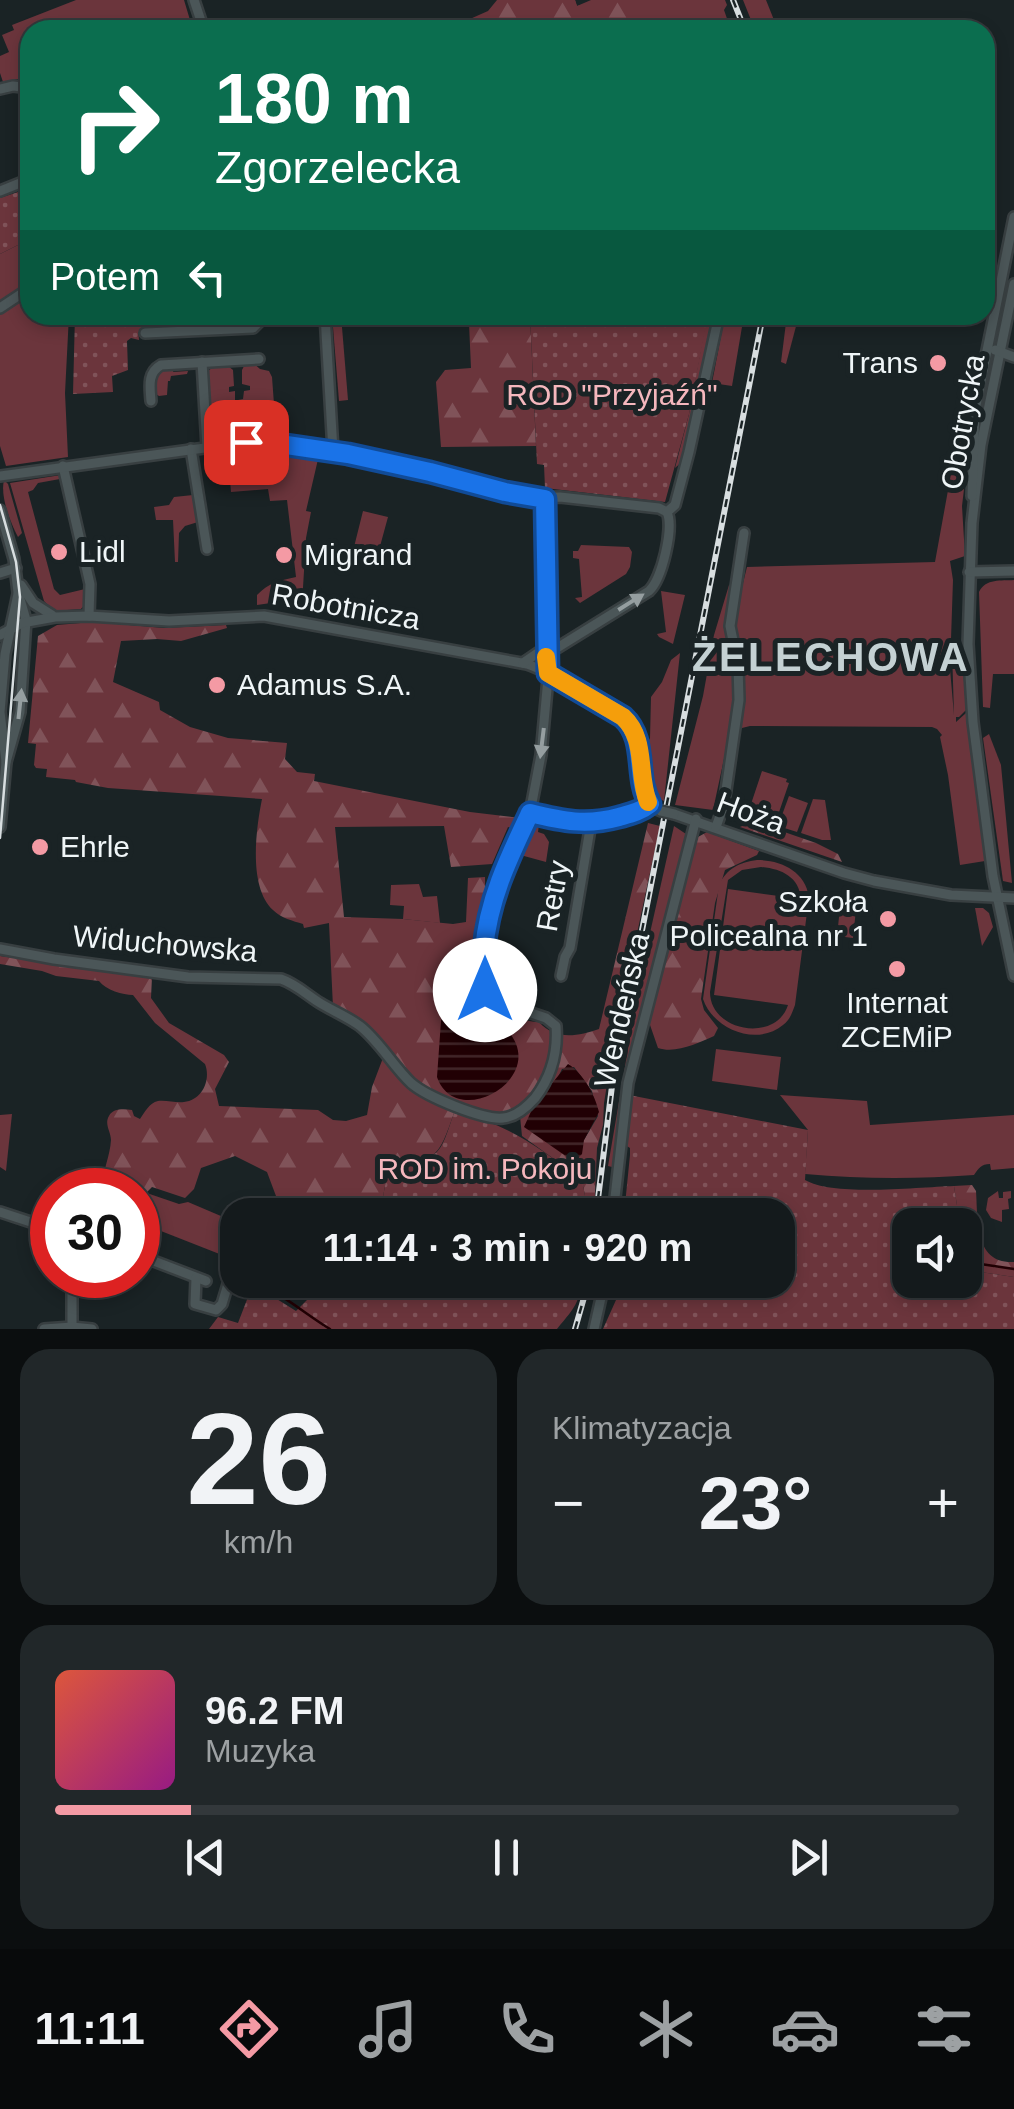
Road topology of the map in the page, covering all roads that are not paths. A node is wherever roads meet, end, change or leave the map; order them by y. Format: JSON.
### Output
{"nodes":[{"id":1,"x":1014,"y":216,"type":"edge"},
{"id":2,"x":1014,"y":284,"type":"edge"},
{"id":3,"x":995,"y":312,"type":"edge"},
{"id":4,"x":256,"y":325,"type":"edge"},
{"id":5,"x":326,"y":325,"type":"edge"},
{"id":6,"x":718,"y":325,"type":"edge"},
{"id":7,"x":992,"y":325,"type":"edge"},
{"id":8,"x":144,"y":333,"type":"dead end"},
{"id":9,"x":988,"y":347,"type":"junction"},
{"id":10,"x":1000,"y":352,"type":"junction"},
{"id":11,"x":1014,"y":357,"type":"edge"},
{"id":12,"x":259,"y":359,"type":"dead end"},
{"id":13,"x":202,"y":362,"type":"junction"},
{"id":14,"x":151,"y":401,"type":"dead end"},
{"id":15,"x":208,"y":447,"type":"junction"},
{"id":16,"x":191,"y":449,"type":"junction"},
{"id":17,"x":333,"y":451,"type":"junction"},
{"id":18,"x":63,"y":466,"type":"junction"},
{"id":19,"x":0,"y":476,"type":"edge"},
{"id":20,"x":545,"y":499,"type":"junction"},
{"id":21,"x":974,"y":508,"type":"junction"},
{"id":22,"x":0,"y":510,"type":"edge"},
{"id":23,"x":667,"y":512,"type":"junction"},
{"id":24,"x":744,"y":533,"type":"dead end"},
{"id":25,"x":207,"y":549,"type":"dead end"},
{"id":26,"x":16,"y":568,"type":"junction"},
{"id":27,"x":970,"y":572,"type":"junction"},
{"id":28,"x":1014,"y":572,"type":"edge"},
{"id":29,"x":0,"y":573,"type":"edge"},
{"id":30,"x":18,"y":596,"type":"junction"},
{"id":31,"x":74,"y":616,"type":"junction"},
{"id":32,"x":88,"y":616,"type":"junction"},
{"id":33,"x":25,"y":622,"type":"junction"},
{"id":34,"x":40,"y":624,"type":"junction"},
{"id":35,"x":5,"y":633,"type":"edge"},
{"id":36,"x":24,"y":645,"type":"junction"},
{"id":37,"x":546,"y":648,"type":"junction"},
{"id":38,"x":522,"y":663,"type":"junction"},
{"id":39,"x":548,"y":673,"type":"junction"},
{"id":40,"x":6,"y":762,"type":"junction"},
{"id":41,"x":650,"y":804,"type":"junction"},
{"id":42,"x":530,"y":813,"type":"junction"},
{"id":43,"x":696,"y":819,"type":"junction"},
{"id":44,"x":591,"y":823,"type":"junction"},
{"id":45,"x":0,"y":827,"type":"edge"},
{"id":46,"x":716,"y":827,"type":"junction"},
{"id":47,"x":997,"y":898,"type":"junction"},
{"id":48,"x":1014,"y":898,"type":"edge"},
{"id":49,"x":0,"y":950,"type":"edge"},
{"id":50,"x":561,"y":976,"type":"dead end"},
{"id":51,"x":1014,"y":976,"type":"edge"},
{"id":52,"x":615,"y":1198,"type":"edge"},
{"id":53,"x":0,"y":1212,"type":"edge"},
{"id":54,"x":30,"y":1222,"type":"edge"},
{"id":55,"x":160,"y":1263,"type":"edge"},
{"id":56,"x":72,"y":1298,"type":"edge"},
{"id":57,"x":223,"y":1298,"type":"edge"},
{"id":58,"x":601,"y":1298,"type":"edge"},
{"id":59,"x":72,"y":1327,"type":"edge"},
{"id":60,"x":44,"y":1329,"type":"edge"},
{"id":61,"x":92,"y":1329,"type":"edge"},
{"id":62,"x":594,"y":1329,"type":"edge"}],
"edges":[{"from":1,"to":3,"type":"street","name":"Obotrycka"},
{"from":2,"to":10,"type":"street","name":"Obotrycka"},
{"from":4,"to":8,"type":"street"},
{"from":5,"to":17,"type":"street"},
{"from":6,"to":23,"type":"street"},
{"from":7,"to":9,"type":"street","name":"Obotrycka"},
{"from":9,"to":10,"type":"street"},
{"from":9,"to":21,"type":"street","name":"Obotrycka"},
{"from":10,"to":11,"type":"street"},
{"from":10,"to":21,"type":"street","name":"Obotrycka"},
{"from":12,"to":13,"type":"street"},
{"from":13,"to":14,"type":"street"},
{"from":13,"to":15,"type":"street"},
{"from":15,"to":16,"type":"street"},
{"from":15,"to":17,"type":"street"},
{"from":16,"to":18,"type":"street"},
{"from":16,"to":25,"type":"street"},
{"from":17,"to":20,"type":"street"},
{"from":18,"to":19,"type":"street"},
{"from":18,"to":32,"type":"street"},
{"from":20,"to":23,"type":"street"},
{"from":20,"to":37,"type":"street"},
{"from":21,"to":27,"type":"street","name":"Obotrycka"},
{"from":22,"to":26,"type":"street"},
{"from":37,"to":23,"type":"street","one_way":true},
{"from":24,"to":46,"type":"street"},
{"from":26,"to":29,"type":"street"},
{"from":26,"to":30,"type":"street"},
{"from":26,"to":31,"type":"street","name":"Robotnicza"},
{"from":27,"to":28,"type":"street"},
{"from":27,"to":47,"type":"street","name":"Obotrycka"},
{"from":30,"to":33,"type":"street"},
{"from":30,"to":35,"type":"street"},
{"from":31,"to":32,"type":"street","name":"Robotnicza"},
{"from":31,"to":33,"type":"street","name":"Robotnicza"},
{"from":31,"to":34,"type":"street","name":"Robotnicza"},
{"from":32,"to":38,"type":"street","name":"Robotnicza"},
{"from":33,"to":34,"type":"street","name":"Robotnicza"},
{"from":33,"to":35,"type":"street"},
{"from":33,"to":36,"type":"street"},
{"from":34,"to":36,"type":"street"},
{"from":35,"to":40,"type":"street"},
{"from":40,"to":36,"type":"street","one_way":true},
{"from":37,"to":38,"type":"street"},
{"from":37,"to":39,"type":"street"},
{"from":38,"to":39,"type":"street","name":"Robotnicza"},
{"from":39,"to":41,"type":"street"},
{"from":39,"to":42,"type":"street","one_way":true},
{"from":40,"to":45,"type":"street"},
{"from":41,"to":43,"type":"street","name":"Hoża","bridge":true},
{"from":41,"to":44,"type":"street"},
{"from":42,"to":44,"type":"street"},
{"from":42,"to":49,"type":"street","name":"Widuchowska"},
{"from":43,"to":46,"type":"street","name":"Hoża"},
{"from":43,"to":52,"type":"street","name":"Wendeńska"},
{"from":44,"to":50,"type":"street","name":"Retry"},
{"from":46,"to":47,"type":"street","name":"Hoża"},
{"from":47,"to":48,"type":"street","name":"Hoża"},
{"from":47,"to":51,"type":"street","name":"Obotrycka"},
{"from":53,"to":54,"type":"street"},
{"from":55,"to":57,"type":"street"},
{"from":56,"to":59,"type":"street"},
{"from":58,"to":62,"type":"street"},
{"from":59,"to":60,"type":"street"},
{"from":59,"to":61,"type":"street"}]}
